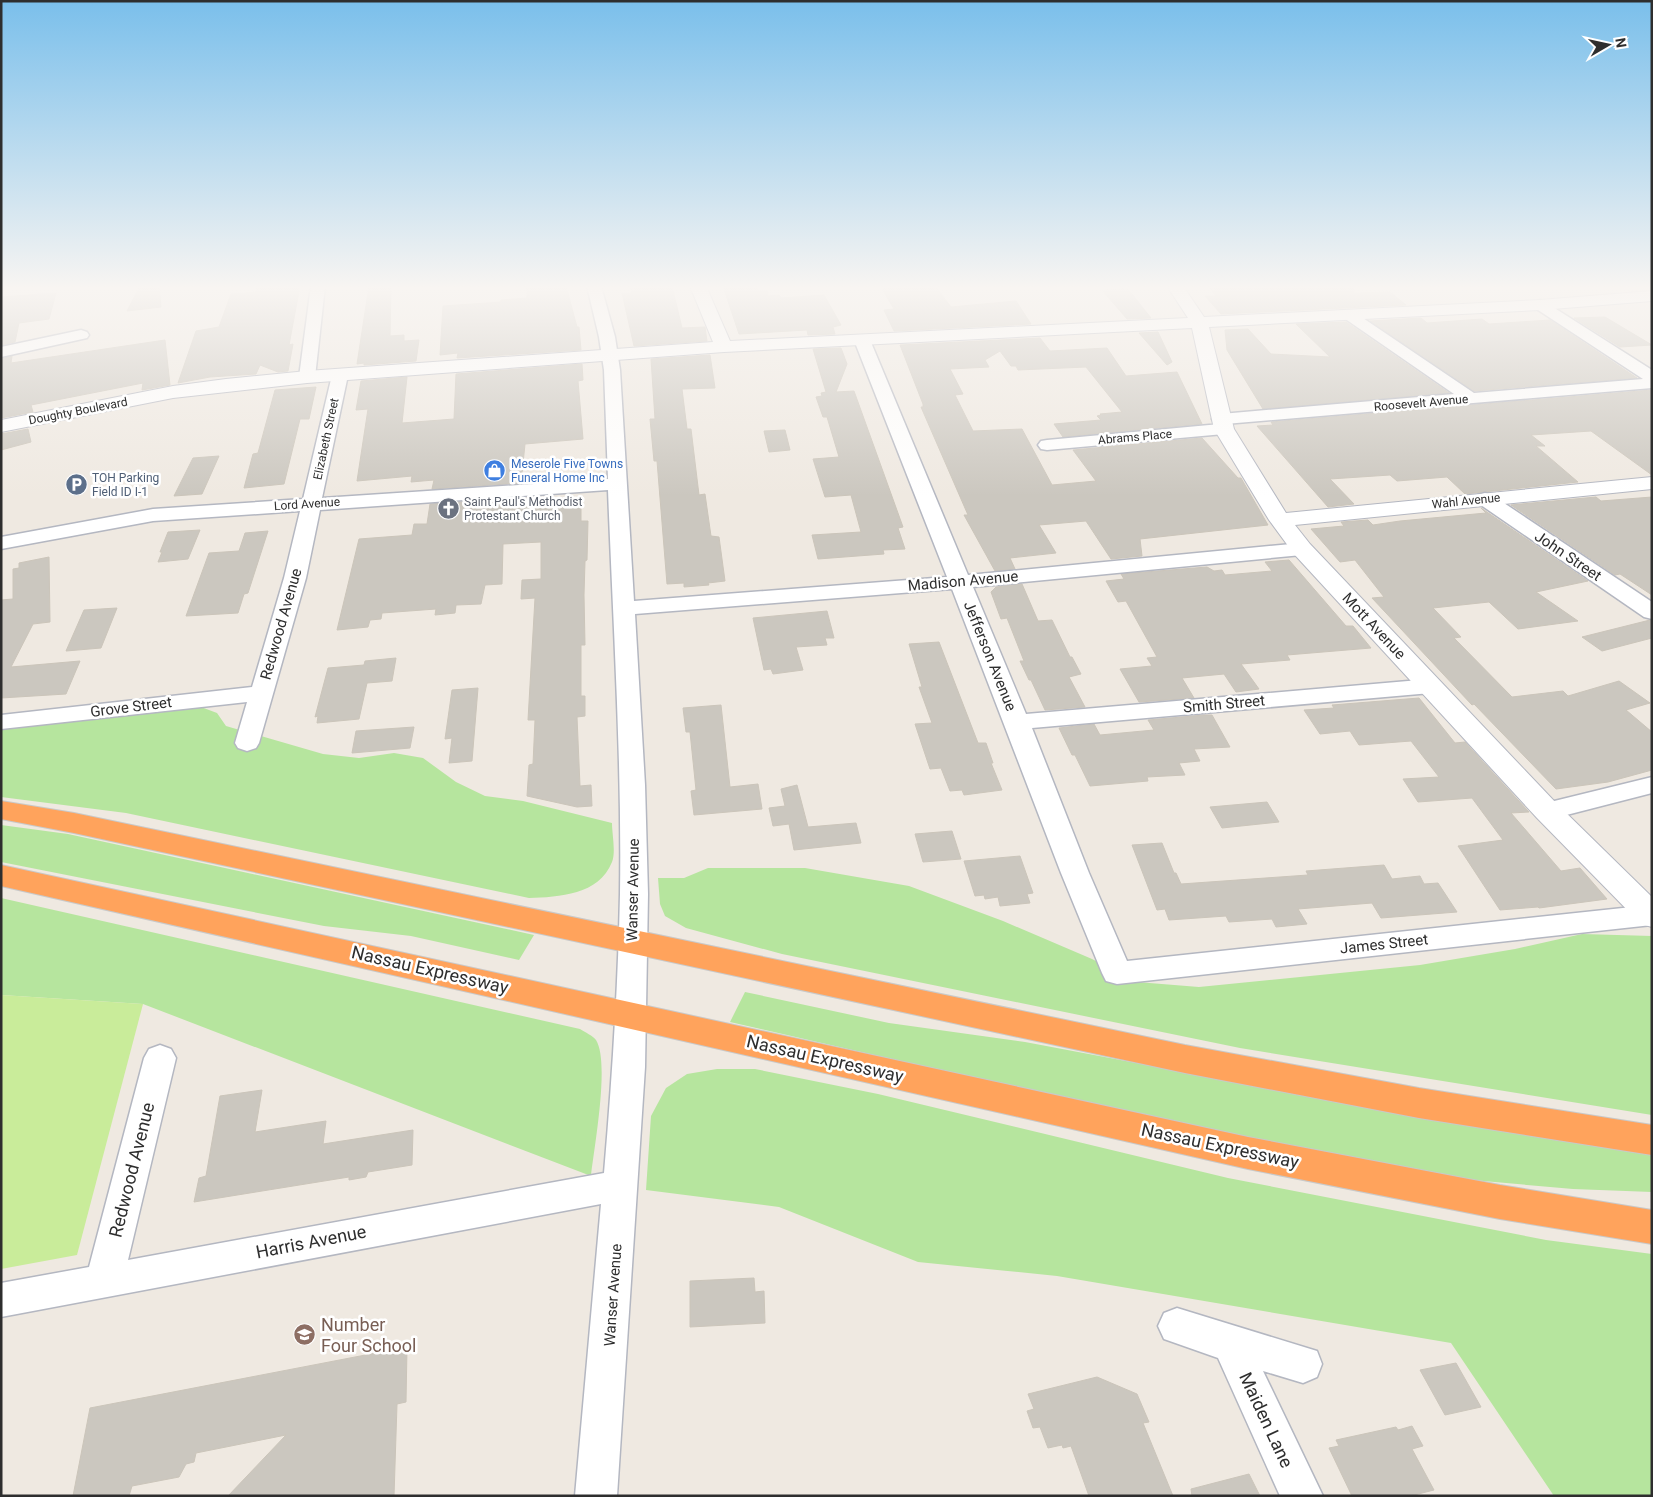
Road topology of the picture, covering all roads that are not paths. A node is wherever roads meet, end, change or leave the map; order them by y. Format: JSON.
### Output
{"nodes":[{"id":1,"x":609,"y":355,"type":"edge"},
{"id":2,"x":310,"y":356,"type":"edge"},
{"id":3,"x":597,"y":356,"type":"edge"},
{"id":4,"x":868,"y":356,"type":"edge"},
{"id":5,"x":1206,"y":356,"type":"edge"},
{"id":6,"x":1409,"y":356,"type":"edge"},
{"id":7,"x":1619,"y":356,"type":"edge"},
{"id":8,"x":340,"y":375,"type":"junction"},
{"id":9,"x":307,"y":377,"type":"junction"},
{"id":10,"x":1652,"y":377,"type":"edge"},
{"id":11,"x":1652,"y":383,"type":"edge"},
{"id":12,"x":1472,"y":399,"type":"junction"},
{"id":13,"x":1222,"y":424,"type":"junction"},
{"id":14,"x":1,"y":426,"type":"edge"},
{"id":15,"x":1047,"y":445,"type":"dead end"},
{"id":16,"x":1652,"y":483,"type":"edge"},
{"id":17,"x":616,"y":484,"type":"junction"},
{"id":18,"x":1485,"y":499,"type":"junction"},
{"id":19,"x":312,"y":504,"type":"junction"},
{"id":20,"x":1280,"y":520,"type":"junction"},
{"id":21,"x":1,"y":543,"type":"edge"},
{"id":22,"x":1302,"y":549,"type":"junction"},
{"id":23,"x":960,"y":582,"type":"junction"},
{"id":24,"x":624,"y":608,"type":"junction"},
{"id":25,"x":1652,"y":612,"type":"edge"},
{"id":26,"x":1431,"y":686,"type":"junction"},
{"id":27,"x":261,"y":693,"type":"junction"},
{"id":28,"x":1,"y":722,"type":"edge"},
{"id":29,"x":1017,"y":722,"type":"junction"},
{"id":30,"x":247,"y":743,"type":"dead end"},
{"id":31,"x":1652,"y":785,"type":"edge"},
{"id":32,"x":1,"y":810,"type":"edge"},
{"id":33,"x":1547,"y":811,"type":"junction"},
{"id":34,"x":1,"y":875,"type":"edge"},
{"id":35,"x":1651,"y":916,"type":"edge"},
{"id":36,"x":632,"y":942,"type":"junction"},
{"id":37,"x":1117,"y":973,"type":"joint"},
{"id":38,"x":630,"y":1016,"type":"junction"},
{"id":39,"x":160,"y":1058,"type":"dead end"},
{"id":40,"x":1652,"y":1140,"type":"edge"},
{"id":41,"x":621,"y":1185,"type":"junction"},
{"id":42,"x":1652,"y":1227,"type":"edge"},
{"id":43,"x":104,"y":1281,"type":"junction"},
{"id":44,"x":1,"y":1300,"type":"edge"},
{"id":45,"x":1177,"y":1326,"type":"dead end"},
{"id":46,"x":1231,"y":1344,"type":"junction"},
{"id":47,"x":1303,"y":1364,"type":"dead end"},
{"id":48,"x":596,"y":1496,"type":"edge"},
{"id":49,"x":1302,"y":1496,"type":"edge"}],
"edges":[{"from":1,"to":17,"type":"street","name":"Wanser Avenue"},
{"from":2,"to":9,"type":"street"},
{"from":3,"to":8,"type":"main road","name":"Doughty Boulevard"},
{"from":4,"to":23,"type":"street","name":"Jefferson Avenue"},
{"from":5,"to":13,"type":"main road","name":"Mott Avenue"},
{"from":6,"to":12,"type":"street"},
{"from":7,"to":10,"type":"street"},
{"from":8,"to":9,"type":"main road","name":"Doughty Boulevard"},
{"from":8,"to":19,"type":"street","name":"Elizabeth Street"},
{"from":9,"to":14,"type":"main road","name":"Doughty Boulevard"},
{"from":11,"to":12,"type":"street","name":"Roosevelt Avenue"},
{"from":12,"to":13,"type":"street","name":"Roosevelt Avenue"},
{"from":13,"to":15,"type":"street","name":"Abrams Place"},
{"from":13,"to":20,"type":"main road","name":"Mott Avenue"},
{"from":16,"to":18,"type":"main road","name":"Wahl Avenue"},
{"from":17,"to":19,"type":"street","name":"Lord Avenue"},
{"from":17,"to":24,"type":"street","name":"Wanser Avenue"},
{"from":18,"to":20,"type":"main road","name":"Wahl Avenue"},
{"from":18,"to":25,"type":"street","name":"John Street"},
{"from":19,"to":21,"type":"street","name":"Lord Avenue"},
{"from":19,"to":27,"type":"street","name":"Redwood Avenue"},
{"from":20,"to":22,"type":"main road","name":"Mott Avenue"},
{"from":22,"to":23,"type":"street","name":"Madison Avenue"},
{"from":22,"to":26,"type":"main road","name":"Mott Avenue"},
{"from":23,"to":24,"type":"street","name":"Madison Avenue"},
{"from":23,"to":29,"type":"street","name":"Jefferson Avenue"},
{"from":24,"to":36,"type":"street","name":"Wanser Avenue"},
{"from":26,"to":29,"type":"street","name":"Smith Street"},
{"from":26,"to":33,"type":"main road","name":"Mott Avenue"},
{"from":27,"to":28,"type":"street","name":"Grove Street"},
{"from":27,"to":30,"type":"street","name":"Redwood Avenue"},
{"from":29,"to":37,"type":"street","name":"Jefferson Avenue"},
{"from":31,"to":33,"type":"street"},
{"from":32,"to":36,"type":"highway"},
{"from":33,"to":35,"type":"main road","name":"Mott Avenue"},
{"from":34,"to":38,"type":"highway","name":"Nassau Expressway"},
{"from":35,"to":37,"type":"street","name":"James Street"},
{"from":36,"to":38,"type":"street","name":"Wanser Avenue"},
{"from":36,"to":40,"type":"highway"},
{"from":38,"to":41,"type":"street","name":"Wanser Avenue"},
{"from":38,"to":42,"type":"highway","name":"Nassau Expressway"},
{"from":39,"to":43,"type":"street","name":"Redwood Avenue"},
{"from":41,"to":43,"type":"street","name":"Harris Avenue"},
{"from":41,"to":48,"type":"street","name":"Wanser Avenue"},
{"from":43,"to":44,"type":"street","name":"Harris Avenue"},
{"from":45,"to":46,"type":"street"},
{"from":46,"to":47,"type":"street"},
{"from":46,"to":49,"type":"street","name":"Maiden Lane"}]}
